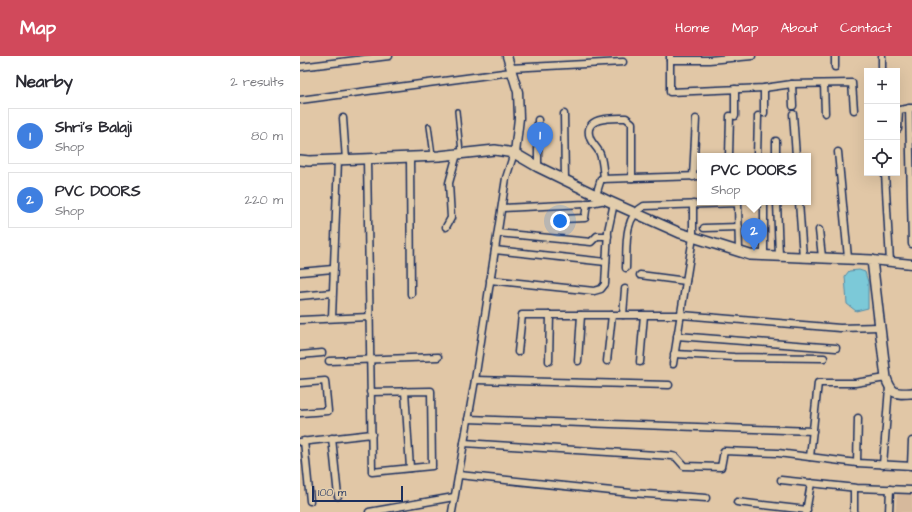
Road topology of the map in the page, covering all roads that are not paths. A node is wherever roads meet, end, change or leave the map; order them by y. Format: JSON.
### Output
{"nodes":[{"id":1,"x":389,"y":56,"type":"edge"},
{"id":2,"x":508,"y":56,"type":"edge"},
{"id":3,"x":752,"y":56,"type":"edge"},
{"id":4,"x":835,"y":56,"type":"edge"},
{"id":5,"x":882,"y":56,"type":"edge"},
{"id":6,"x":670,"y":58,"type":"edge"},
{"id":7,"x":623,"y":62,"type":"dead end"},
{"id":8,"x":300,"y":67,"type":"edge"},
{"id":9,"x":835,"y":67,"type":"dead end"},
{"id":10,"x":882,"y":68,"type":"edge"},
{"id":11,"x":511,"y":70,"type":"junction"},
{"id":12,"x":792,"y":84,"type":"junction"},
{"id":13,"x":824,"y":84,"type":"junction"},
{"id":14,"x":764,"y":88,"type":"junction"},
{"id":15,"x":735,"y":89,"type":"junction"},
{"id":16,"x":300,"y":100,"type":"edge"},
{"id":17,"x":793,"y":106,"type":"dead end"},
{"id":18,"x":911,"y":108,"type":"edge"},
{"id":19,"x":900,"y":109,"type":"edge"},
{"id":20,"x":854,"y":110,"type":"dead end"},
{"id":21,"x":457,"y":111,"type":"dead end"},
{"id":22,"x":825,"y":113,"type":"dead end"},
{"id":23,"x":564,"y":114,"type":"dead end"},
{"id":24,"x":793,"y":114,"type":"dead end"},
{"id":25,"x":343,"y":118,"type":"dead end"},
{"id":26,"x":696,"y":119,"type":"dead end"},
{"id":27,"x":538,"y":120,"type":"dead end"},
{"id":28,"x":429,"y":126,"type":"dead end"},
{"id":29,"x":776,"y":141,"type":"dead end"},
{"id":30,"x":838,"y":152,"type":"dead end"},
{"id":31,"x":514,"y":153,"type":"junction"},
{"id":32,"x":729,"y":153,"type":"edge"},
{"id":33,"x":757,"y":153,"type":"edge"},
{"id":34,"x":776,"y":153,"type":"edge"},
{"id":35,"x":796,"y":153,"type":"edge"},
{"id":36,"x":459,"y":154,"type":"junction"},
{"id":37,"x":433,"y":157,"type":"junction"},
{"id":38,"x":410,"y":158,"type":"junction"},
{"id":39,"x":367,"y":159,"type":"junction"},
{"id":40,"x":300,"y":160,"type":"edge"},
{"id":41,"x":342,"y":160,"type":"junction"},
{"id":42,"x":538,"y":167,"type":"junction"},
{"id":43,"x":697,"y":176,"type":"edge"},
{"id":44,"x":885,"y":176,"type":"edge"},
{"id":45,"x":693,"y":177,"type":"junction"},
{"id":46,"x":632,"y":178,"type":"junction"},
{"id":47,"x":604,"y":179,"type":"junction"},
{"id":48,"x":565,"y":180,"type":"junction"},
{"id":49,"x":596,"y":195,"type":"junction"},
{"id":50,"x":610,"y":202,"type":"junction"},
{"id":51,"x":587,"y":203,"type":"junction"},
{"id":52,"x":693,"y":204,"type":"junction"},
{"id":53,"x":697,"y":204,"type":"edge"},
{"id":54,"x":738,"y":205,"type":"edge"},
{"id":55,"x":764,"y":205,"type":"edge"},
{"id":56,"x":777,"y":205,"type":"edge"},
{"id":57,"x":799,"y":205,"type":"edge"},
{"id":58,"x":502,"y":208,"type":"junction"},
{"id":59,"x":634,"y":212,"type":"junction"},
{"id":60,"x":561,"y":219,"type":"dead end"},
{"id":61,"x":446,"y":227,"type":"dead end"},
{"id":62,"x":739,"y":227,"type":"junction"},
{"id":63,"x":704,"y":228,"type":"dead end"},
{"id":64,"x":819,"y":230,"type":"dead end"},
{"id":65,"x":498,"y":233,"type":"junction"},
{"id":66,"x":608,"y":236,"type":"junction"},
{"id":67,"x":693,"y":237,"type":"junction"},
{"id":68,"x":912,"y":244,"type":"edge"},
{"id":69,"x":495,"y":250,"type":"junction"},
{"id":70,"x":739,"y":252,"type":"junction"},
{"id":71,"x":764,"y":256,"type":"junction"},
{"id":72,"x":779,"y":256,"type":"junction"},
{"id":73,"x":803,"y":257,"type":"junction"},
{"id":74,"x":822,"y":257,"type":"junction"},
{"id":75,"x":848,"y":258,"type":"junction"},
{"id":76,"x":872,"y":260,"type":"junction"},
{"id":77,"x":606,"y":262,"type":"junction"},
{"id":78,"x":890,"y":262,"type":"junction"},
{"id":79,"x":912,"y":264,"type":"edge"},
{"id":80,"x":626,"y":268,"type":"dead end"},
{"id":81,"x":333,"y":269,"type":"junction"},
{"id":82,"x":300,"y":272,"type":"edge"},
{"id":83,"x":640,"y":276,"type":"dead end"},
{"id":84,"x":490,"y":280,"type":"junction"},
{"id":85,"x":686,"y":281,"type":"junction"},
{"id":86,"x":625,"y":289,"type":"dead end"},
{"id":87,"x":332,"y":293,"type":"junction"},
{"id":88,"x":411,"y":294,"type":"dead end"},
{"id":89,"x":300,"y":296,"type":"edge"},
{"id":90,"x":550,"y":315,"type":"junction"},
{"id":91,"x":582,"y":315,"type":"junction"},
{"id":92,"x":612,"y":315,"type":"junction"},
{"id":93,"x":623,"y":315,"type":"junction"},
{"id":94,"x":644,"y":315,"type":"junction"},
{"id":95,"x":682,"y":316,"type":"junction"},
{"id":96,"x":369,"y":317,"type":"junction"},
{"id":97,"x":332,"y":318,"type":"junction"},
{"id":98,"x":300,"y":320,"type":"edge"},
{"id":99,"x":880,"y":327,"type":"junction"},
{"id":100,"x":677,"y":336,"type":"junction"},
{"id":101,"x":836,"y":348,"type":"dead end"},
{"id":102,"x":518,"y":352,"type":"dead end"},
{"id":103,"x":322,"y":353,"type":"dead end"},
{"id":104,"x":674,"y":354,"type":"junction"},
{"id":105,"x":300,"y":355,"type":"edge"},
{"id":106,"x":438,"y":357,"type":"dead end"},
{"id":107,"x":824,"y":358,"type":"dead end"},
{"id":108,"x":370,"y":359,"type":"junction"},
{"id":109,"x":329,"y":361,"type":"dead end"},
{"id":110,"x":549,"y":361,"type":"dead end"},
{"id":111,"x":578,"y":361,"type":"dead end"},
{"id":112,"x":607,"y":361,"type":"dead end"},
{"id":113,"x":640,"y":362,"type":"dead end"},
{"id":114,"x":673,"y":364,"type":"dead end"},
{"id":115,"x":475,"y":380,"type":"junction"},
{"id":116,"x":888,"y":382,"type":"junction"},
{"id":117,"x":300,"y":383,"type":"edge"},
{"id":118,"x":669,"y":385,"type":"dead end"},
{"id":119,"x":405,"y":391,"type":"junction"},
{"id":120,"x":370,"y":392,"type":"junction"},
{"id":121,"x":912,"y":393,"type":"edge"},
{"id":122,"x":300,"y":413,"type":"edge"},
{"id":123,"x":858,"y":418,"type":"dead end"},
{"id":124,"x":468,"y":419,"type":"junction"},
{"id":125,"x":813,"y":431,"type":"junction"},
{"id":126,"x":372,"y":434,"type":"junction"},
{"id":127,"x":332,"y":438,"type":"junction"},
{"id":128,"x":912,"y":440,"type":"edge"},
{"id":129,"x":302,"y":442,"type":"edge"},
{"id":130,"x":464,"y":443,"type":"junction"},
{"id":131,"x":810,"y":457,"type":"junction"},
{"id":132,"x":857,"y":463,"type":"junction"},
{"id":133,"x":883,"y":465,"type":"junction"},
{"id":134,"x":911,"y":466,"type":"edge"},
{"id":135,"x":410,"y":468,"type":"junction"},
{"id":136,"x":459,"y":475,"type":"junction"},
{"id":137,"x":781,"y":480,"type":"dead end"},
{"id":138,"x":811,"y":483,"type":"junction"},
{"id":139,"x":854,"y":488,"type":"junction"},
{"id":140,"x":890,"y":489,"type":"junction"},
{"id":141,"x":912,"y":490,"type":"edge"},
{"id":142,"x":338,"y":496,"type":"dead end"},
{"id":143,"x":454,"y":497,"type":"junction"},
{"id":144,"x":706,"y":498,"type":"dead end"},
{"id":145,"x":310,"y":501,"type":"dead end"},
{"id":146,"x":737,"y":502,"type":"dead end"},
{"id":147,"x":806,"y":511,"type":"edge"},
{"id":148,"x":370,"y":512,"type":"edge"},
{"id":149,"x":452,"y":512,"type":"edge"},
{"id":150,"x":854,"y":512,"type":"edge"},
{"id":151,"x":889,"y":512,"type":"edge"}],
"edges":[{"from":1,"to":8,"type":"street"},
{"from":2,"to":11,"type":"street"},
{"from":3,"to":6,"type":"street"},
{"from":4,"to":9,"type":"street"},
{"from":5,"to":10,"type":"street"},
{"from":6,"to":15,"type":"street"},
{"from":7,"to":11,"type":"street"},
{"from":11,"to":16,"type":"street"},
{"from":11,"to":31,"type":"street"},
{"from":12,"to":13,"type":"street"},
{"from":12,"to":14,"type":"street"},
{"from":12,"to":17,"type":"street"},
{"from":13,"to":20,"type":"street"},
{"from":13,"to":22,"type":"street"},
{"from":14,"to":15,"type":"street"},
{"from":14,"to":33,"type":"street"},
{"from":15,"to":32,"type":"street"},
{"from":18,"to":19,"type":"street"},
{"from":18,"to":68,"type":"street"},
{"from":21,"to":36,"type":"lane"},
{"from":23,"to":48,"type":"street"},
{"from":24,"to":35,"type":"street"},
{"from":25,"to":41,"type":"street"},
{"from":26,"to":45,"type":"street"},
{"from":27,"to":42,"type":"street"},
{"from":28,"to":37,"type":"lane"},
{"from":29,"to":34,"type":"street"},
{"from":30,"to":75,"type":"street"},
{"from":31,"to":36,"type":"main road"},
{"from":31,"to":42,"type":"main road"},
{"from":31,"to":58,"type":"street"},
{"from":36,"to":37,"type":"main road"},
{"from":36,"to":61,"type":"street"},
{"from":37,"to":38,"type":"main road"},
{"from":38,"to":39,"type":"main road"},
{"from":38,"to":88,"type":"street"},
{"from":39,"to":41,"type":"main road"},
{"from":39,"to":96,"type":"street"},
{"from":40,"to":41,"type":"main road"},
{"from":41,"to":81,"type":"street"},
{"from":42,"to":48,"type":"main road"},
{"from":43,"to":45,"type":"street"},
{"from":44,"to":78,"type":"street"},
{"from":45,"to":46,"type":"street"},
{"from":46,"to":47,"type":"street"},
{"from":46,"to":47,"type":"street"},
{"from":47,"to":49,"type":"street"},
{"from":48,"to":49,"type":"main road"},
{"from":49,"to":50,"type":"main road"},
{"from":50,"to":51,"type":"street"},
{"from":50,"to":59,"type":"main road"},
{"from":50,"to":66,"type":"street"},
{"from":51,"to":58,"type":"street"},
{"from":51,"to":60,"type":"street"},
{"from":52,"to":53,"type":"street"},
{"from":52,"to":59,"type":"street"},
{"from":52,"to":67,"type":"street"},
{"from":54,"to":62,"type":"street"},
{"from":55,"to":71,"type":"street"},
{"from":56,"to":72,"type":"street"},
{"from":57,"to":73,"type":"street"},
{"from":58,"to":65,"type":"street"},
{"from":59,"to":67,"type":"main road"},
{"from":59,"to":80,"type":"street"},
{"from":62,"to":63,"type":"street"},
{"from":62,"to":70,"type":"street"},
{"from":64,"to":74,"type":"street"},
{"from":65,"to":66,"type":"street"},
{"from":65,"to":69,"type":"street"},
{"from":66,"to":77,"type":"street"},
{"from":67,"to":70,"type":"main road"},
{"from":67,"to":85,"type":"street"},
{"from":69,"to":77,"type":"street"},
{"from":69,"to":84,"type":"street"},
{"from":70,"to":71,"type":"main road"},
{"from":71,"to":72,"type":"main road"},
{"from":72,"to":73,"type":"main road"},
{"from":73,"to":74,"type":"main road"},
{"from":74,"to":75,"type":"main road"},
{"from":75,"to":76,"type":"main road"},
{"from":76,"to":78,"type":"street"},
{"from":76,"to":99,"type":"main road"},
{"from":77,"to":84,"type":"street"},
{"from":78,"to":79,"type":"street"},
{"from":81,"to":82,"type":"street"},
{"from":81,"to":87,"type":"street"},
{"from":83,"to":85,"type":"street"},
{"from":84,"to":115,"type":"street"},
{"from":85,"to":95,"type":"street"},
{"from":86,"to":93,"type":"street"},
{"from":87,"to":89,"type":"street"},
{"from":87,"to":97,"type":"street"},
{"from":90,"to":91,"type":"street"},
{"from":90,"to":102,"type":"street"},
{"from":90,"to":110,"type":"street"},
{"from":91,"to":92,"type":"street"},
{"from":91,"to":111,"type":"street"},
{"from":92,"to":93,"type":"street"},
{"from":92,"to":112,"type":"street"},
{"from":93,"to":94,"type":"street"},
{"from":94,"to":95,"type":"street"},
{"from":94,"to":113,"type":"street"},
{"from":95,"to":99,"type":"street"},
{"from":95,"to":100,"type":"street"},
{"from":96,"to":97,"type":"street"},
{"from":96,"to":108,"type":"street"},
{"from":97,"to":98,"type":"street"},
{"from":99,"to":116,"type":"main road"},
{"from":100,"to":101,"type":"street"},
{"from":100,"to":104,"type":"street"},
{"from":103,"to":105,"type":"street"},
{"from":104,"to":107,"type":"street"},
{"from":104,"to":114,"type":"street"},
{"from":106,"to":108,"type":"street"},
{"from":108,"to":109,"type":"street"},
{"from":108,"to":120,"type":"street"},
{"from":115,"to":118,"type":"street"},
{"from":115,"to":124,"type":"street"},
{"from":116,"to":121,"type":"main road"},
{"from":116,"to":125,"type":"street"},
{"from":116,"to":133,"type":"street"},
{"from":117,"to":122,"type":"street"},
{"from":119,"to":120,"type":"street"},
{"from":119,"to":135,"type":"street"},
{"from":119,"to":135,"type":"street"},
{"from":120,"to":126,"type":"street"},
{"from":123,"to":132,"type":"street"},
{"from":124,"to":125,"type":"street"},
{"from":124,"to":130,"type":"street"},
{"from":125,"to":131,"type":"street"},
{"from":126,"to":127,"type":"street"},
{"from":126,"to":135,"type":"street"},
{"from":127,"to":129,"type":"street"},
{"from":127,"to":142,"type":"street"},
{"from":128,"to":134,"type":"street"},
{"from":129,"to":145,"type":"street"},
{"from":130,"to":131,"type":"street"},
{"from":130,"to":136,"type":"street"},
{"from":131,"to":132,"type":"street"},
{"from":132,"to":133,"type":"street"},
{"from":133,"to":134,"type":"street"},
{"from":136,"to":143,"type":"street"},
{"from":136,"to":144,"type":"street"},
{"from":137,"to":138,"type":"street"},
{"from":138,"to":139,"type":"street"},
{"from":138,"to":147,"type":"street"},
{"from":139,"to":140,"type":"street"},
{"from":139,"to":150,"type":"street"},
{"from":140,"to":141,"type":"street"},
{"from":140,"to":151,"type":"street"},
{"from":143,"to":148,"type":"street"},
{"from":143,"to":149,"type":"street"},
{"from":146,"to":147,"type":"street"}]}
